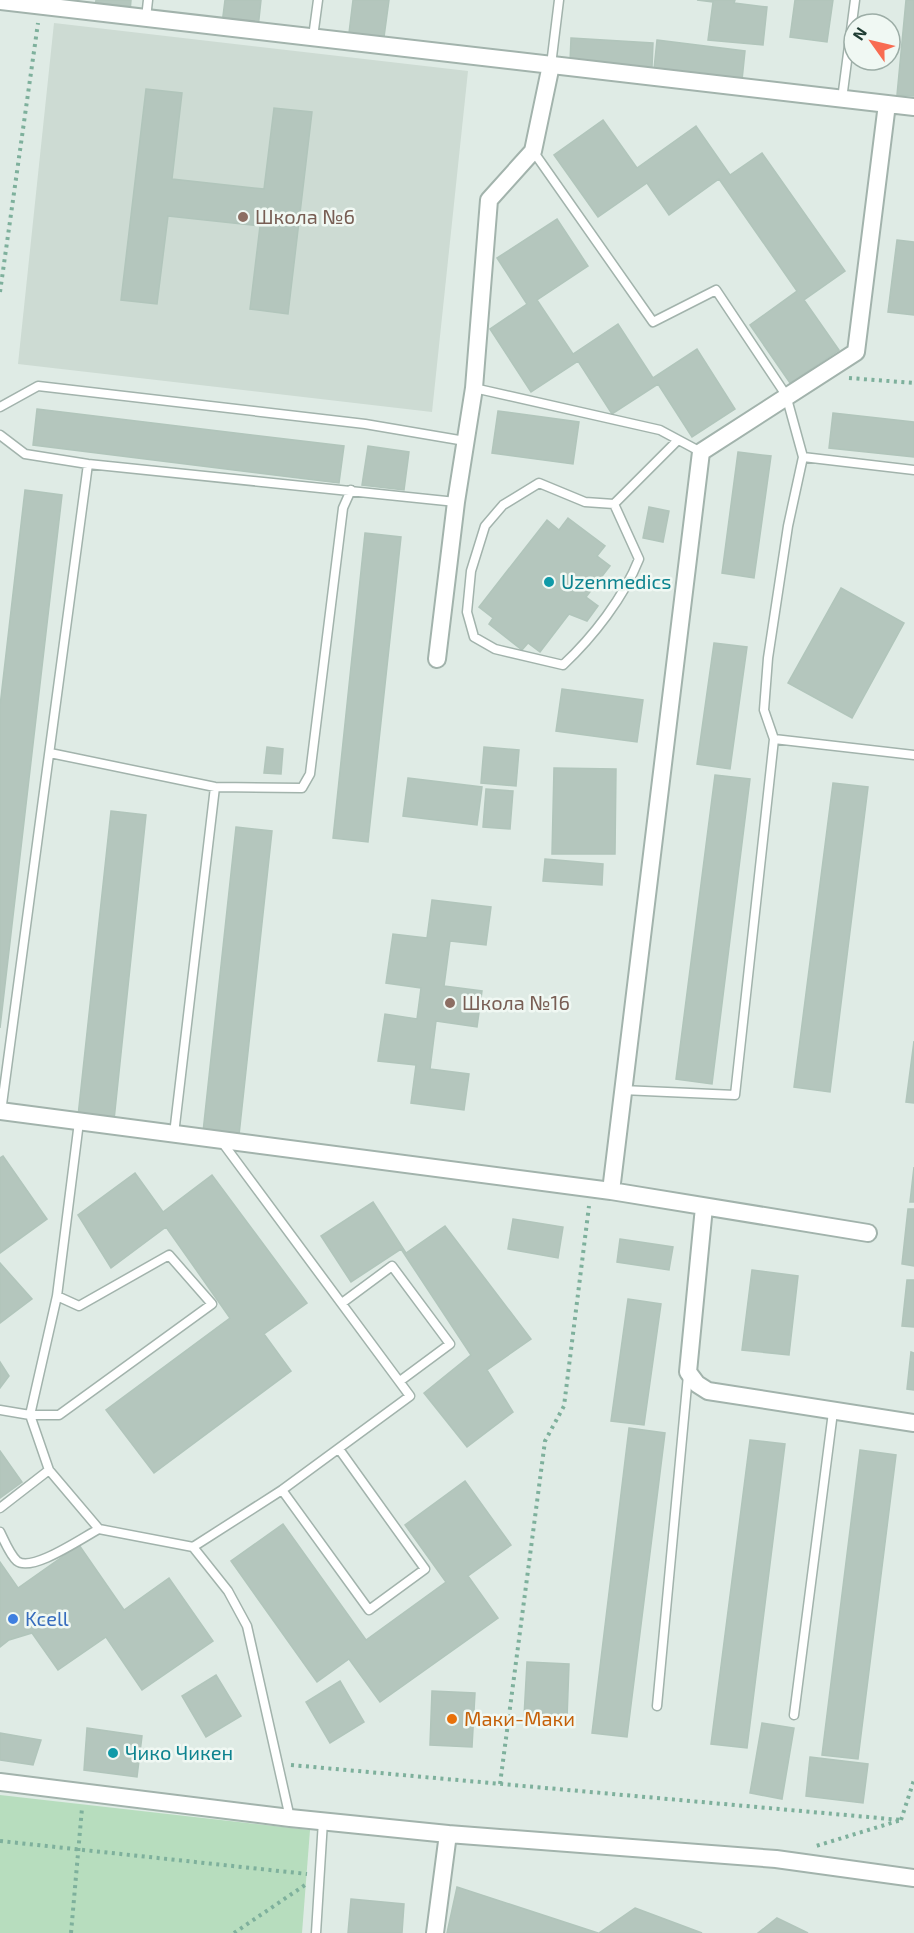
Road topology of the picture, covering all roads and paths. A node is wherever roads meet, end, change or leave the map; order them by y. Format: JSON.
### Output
{"nodes":[{"id":1,"x":148,"y":0,"type":"edge"},
{"id":2,"x":318,"y":0,"type":"edge"},
{"id":3,"x":559,"y":0,"type":"edge"},
{"id":4,"x":855,"y":0,"type":"edge"},
{"id":5,"x":0,"y":1,"type":"edge"},
{"id":6,"x":40,"y":6,"type":"junction"},
{"id":7,"x":146,"y":18,"type":"junction"},
{"id":8,"x":314,"y":37,"type":"junction"},
{"id":9,"x":551,"y":65,"type":"junction"},
{"id":10,"x":842,"y":99,"type":"junction"},
{"id":11,"x":887,"y":104,"type":"junction"},
{"id":12,"x":914,"y":107,"type":"edge"},
{"id":13,"x":533,"y":151,"type":"junction"},
{"id":14,"x":0,"y":292,"type":"edge"},
{"id":15,"x":818,"y":375,"type":"junction"},
{"id":16,"x":914,"y":383,"type":"edge"},
{"id":17,"x":474,"y":388,"type":"junction"},
{"id":18,"x":786,"y":395,"type":"junction"},
{"id":19,"x":0,"y":407,"type":"edge"},
{"id":20,"x":0,"y":435,"type":"edge"},
{"id":21,"x":678,"y":440,"type":"junction"},
{"id":22,"x":465,"y":441,"type":"junction"},
{"id":23,"x":700,"y":452,"type":"junction"},
{"id":24,"x":803,"y":457,"type":"junction"},
{"id":25,"x":88,"y":464,"type":"junction"},
{"id":26,"x":914,"y":470,"type":"edge"},
{"id":27,"x":351,"y":490,"type":"junction"},
{"id":28,"x":456,"y":502,"type":"junction"},
{"id":29,"x":614,"y":504,"type":"junction"},
{"id":30,"x":436,"y":660,"type":"dead end"},
{"id":31,"x":774,"y":739,"type":"junction"},
{"id":32,"x":50,"y":753,"type":"junction"},
{"id":33,"x":914,"y":755,"type":"edge"},
{"id":34,"x":215,"y":787,"type":"junction"},
{"id":35,"x":622,"y":1090,"type":"junction"},
{"id":36,"x":1,"y":1111,"type":"edge"},
{"id":37,"x":79,"y":1122,"type":"junction"},
{"id":38,"x":174,"y":1134,"type":"junction"},
{"id":39,"x":221,"y":1140,"type":"junction"},
{"id":40,"x":591,"y":1188,"type":"junction"},
{"id":41,"x":611,"y":1191,"type":"junction"},
{"id":42,"x":704,"y":1207,"type":"junction"},
{"id":43,"x":868,"y":1233,"type":"dead end"},
{"id":44,"x":57,"y":1296,"type":"junction"},
{"id":45,"x":342,"y":1303,"type":"junction"},
{"id":46,"x":688,"y":1372,"type":"junction"},
{"id":47,"x":400,"y":1381,"type":"junction"},
{"id":48,"x":0,"y":1410,"type":"edge"},
{"id":49,"x":833,"y":1412,"type":"junction"},
{"id":50,"x":30,"y":1415,"type":"junction"},
{"id":51,"x":914,"y":1423,"type":"edge"},
{"id":52,"x":339,"y":1449,"type":"junction"},
{"id":53,"x":49,"y":1470,"type":"junction"},
{"id":54,"x":282,"y":1490,"type":"junction"},
{"id":55,"x":0,"y":1508,"type":"edge"},
{"id":56,"x":99,"y":1529,"type":"junction"},
{"id":57,"x":0,"y":1532,"type":"edge"},
{"id":58,"x":193,"y":1547,"type":"junction"},
{"id":59,"x":657,"y":1706,"type":"dead end"},
{"id":60,"x":794,"y":1714,"type":"dead end"},
{"id":61,"x":278,"y":1764,"type":"junction"},
{"id":62,"x":914,"y":1780,"type":"edge"},
{"id":63,"x":0,"y":1782,"type":"edge"},
{"id":64,"x":500,"y":1784,"type":"junction"},
{"id":65,"x":84,"y":1793,"type":"junction"},
{"id":66,"x":290,"y":1818,"type":"junction"},
{"id":67,"x":901,"y":1820,"type":"junction"},
{"id":68,"x":323,"y":1821,"type":"junction"},
{"id":69,"x":448,"y":1834,"type":"junction"},
{"id":70,"x":0,"y":1841,"type":"edge"},
{"id":71,"x":810,"y":1848,"type":"dead end"},
{"id":72,"x":78,"y":1850,"type":"junction"},
{"id":73,"x":320,"y":1875,"type":"junction"},
{"id":74,"x":914,"y":1878,"type":"edge"},
{"id":75,"x":71,"y":1933,"type":"edge"},
{"id":76,"x":234,"y":1933,"type":"edge"},
{"id":77,"x":316,"y":1933,"type":"edge"},
{"id":78,"x":435,"y":1933,"type":"edge"}],
"edges":[{"from":1,"to":7,"type":"lane"},
{"from":2,"to":8,"type":"lane"},
{"from":3,"to":9,"type":"lane"},
{"from":4,"to":10,"type":"lane"},
{"from":5,"to":6,"type":"street"},
{"from":6,"to":7,"type":"street"},
{"from":6,"to":14,"type":"path"},
{"from":7,"to":8,"type":"street"},
{"from":8,"to":9,"type":"street"},
{"from":9,"to":10,"type":"street"},
{"from":9,"to":13,"type":"street"},
{"from":10,"to":11,"type":"street"},
{"from":11,"to":12,"type":"street"},
{"from":11,"to":15,"type":"street"},
{"from":13,"to":17,"type":"street"},
{"from":13,"to":18,"type":"lane"},
{"from":15,"to":16,"type":"path"},
{"from":15,"to":18,"type":"street"},
{"from":17,"to":21,"type":"lane"},
{"from":17,"to":22,"type":"street"},
{"from":18,"to":23,"type":"street"},
{"from":18,"to":24,"type":"lane"},
{"from":19,"to":22,"type":"lane"},
{"from":20,"to":25,"type":"lane"},
{"from":21,"to":23,"type":"lane"},
{"from":21,"to":29,"type":"lane"},
{"from":22,"to":28,"type":"street"},
{"from":23,"to":35,"type":"street"},
{"from":24,"to":26,"type":"lane"},
{"from":24,"to":31,"type":"lane"},
{"from":25,"to":27,"type":"lane"},
{"from":25,"to":32,"type":"lane"},
{"from":27,"to":28,"type":"lane"},
{"from":27,"to":34,"type":"lane"},
{"from":28,"to":30,"type":"street"},
{"from":29,"to":29,"type":"lane"},
{"from":31,"to":33,"type":"lane"},
{"from":31,"to":35,"type":"lane"},
{"from":32,"to":34,"type":"lane"},
{"from":32,"to":36,"type":"lane"},
{"from":34,"to":38,"type":"lane"},
{"from":35,"to":41,"type":"street"},
{"from":36,"to":37,"type":"street"},
{"from":37,"to":38,"type":"street"},
{"from":37,"to":44,"type":"lane"},
{"from":38,"to":39,"type":"street"},
{"from":39,"to":40,"type":"street"},
{"from":39,"to":45,"type":"lane"},
{"from":40,"to":41,"type":"street"},
{"from":40,"to":64,"type":"path"},
{"from":41,"to":42,"type":"street"},
{"from":42,"to":43,"type":"street"},
{"from":42,"to":46,"type":"street"},
{"from":44,"to":50,"type":"lane"},
{"from":44,"to":50,"type":"lane"},
{"from":45,"to":47,"type":"lane"},
{"from":45,"to":47,"type":"lane"},
{"from":46,"to":49,"type":"street"},
{"from":46,"to":59,"type":"lane"},
{"from":47,"to":52,"type":"lane"},
{"from":48,"to":50,"type":"lane"},
{"from":49,"to":51,"type":"street"},
{"from":49,"to":60,"type":"lane"},
{"from":50,"to":53,"type":"lane"},
{"from":52,"to":54,"type":"lane"},
{"from":52,"to":54,"type":"lane"},
{"from":53,"to":55,"type":"lane"},
{"from":53,"to":56,"type":"lane"},
{"from":54,"to":58,"type":"lane"},
{"from":56,"to":57,"type":"lane"},
{"from":56,"to":58,"type":"lane"},
{"from":58,"to":61,"type":"lane"},
{"from":61,"to":64,"type":"path"},
{"from":61,"to":66,"type":"lane"},
{"from":62,"to":67,"type":"path"},
{"from":63,"to":65,"type":"street"},
{"from":64,"to":67,"type":"path"},
{"from":65,"to":66,"type":"street"},
{"from":65,"to":72,"type":"path"},
{"from":66,"to":68,"type":"street"},
{"from":67,"to":71,"type":"path"},
{"from":68,"to":69,"type":"street"},
{"from":68,"to":73,"type":"lane"},
{"from":69,"to":74,"type":"street"},
{"from":69,"to":78,"type":"street"},
{"from":70,"to":72,"type":"path"},
{"from":72,"to":73,"type":"path"},
{"from":72,"to":75,"type":"path"},
{"from":73,"to":76,"type":"path"},
{"from":73,"to":77,"type":"lane"}]}
